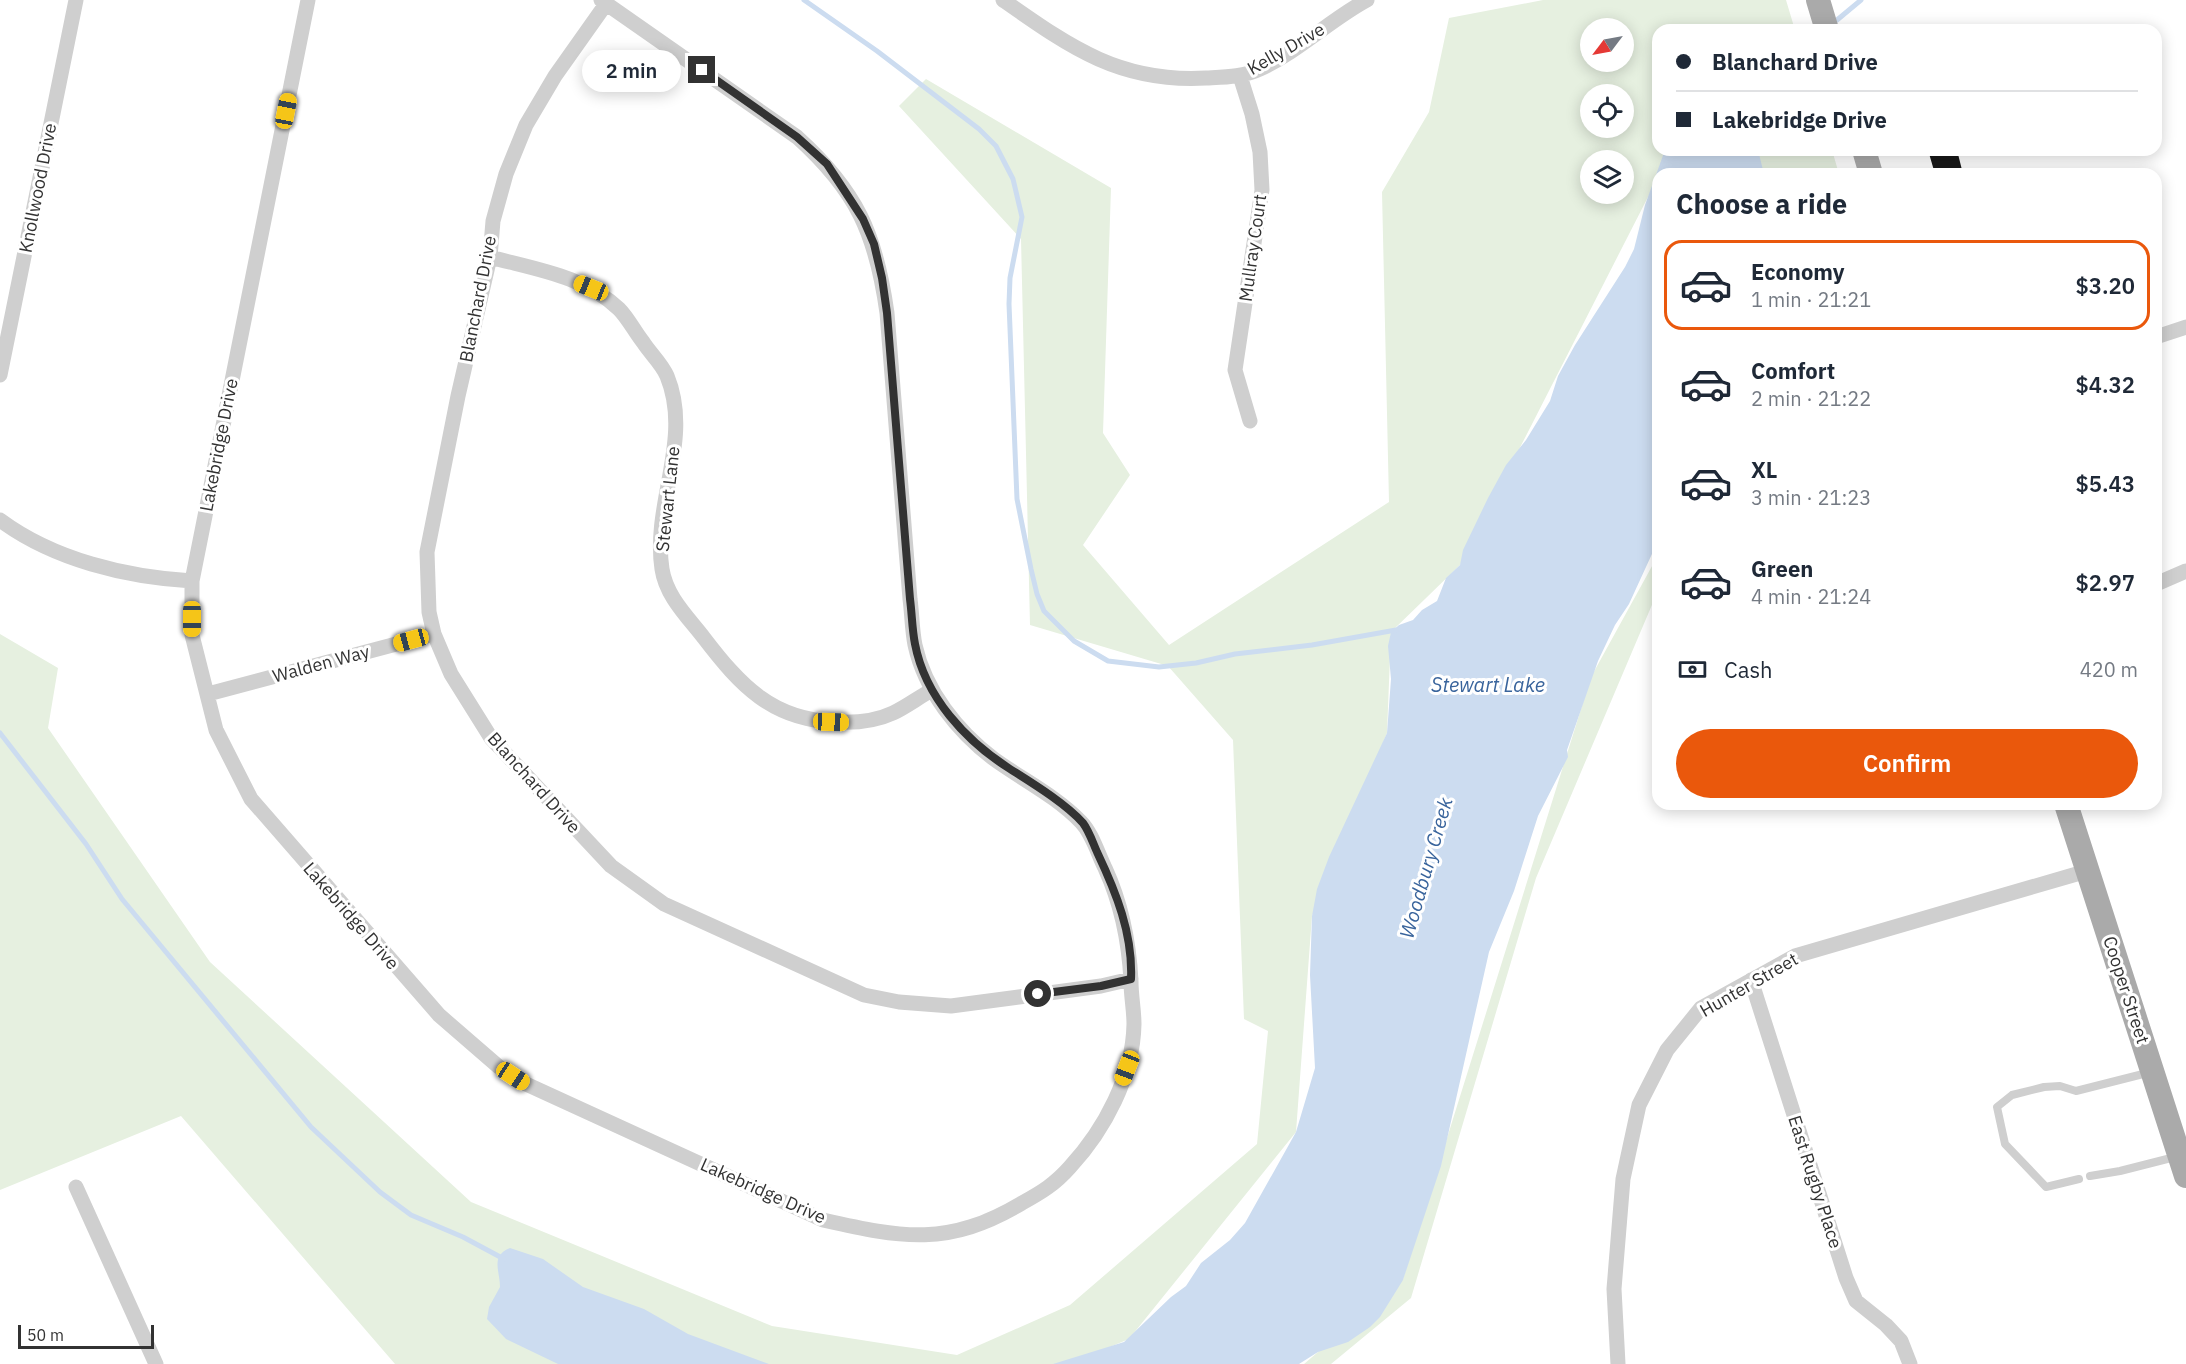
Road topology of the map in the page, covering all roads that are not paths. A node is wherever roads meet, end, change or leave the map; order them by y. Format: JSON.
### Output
{"nodes":[{"id":1,"x":76,"y":0,"type":"edge"},
{"id":2,"x":308,"y":0,"type":"edge"},
{"id":3,"x":1003,"y":0,"type":"edge"},
{"id":4,"x":604,"y":2,"type":"edge"},
{"id":5,"x":1360,"y":2,"type":"edge"},
{"id":6,"x":1240,"y":76,"type":"junction"},
{"id":7,"x":490,"y":257,"type":"junction"},
{"id":8,"x":2186,"y":327,"type":"edge"},
{"id":9,"x":2162,"y":335,"type":"edge"},
{"id":10,"x":0,"y":375,"type":"edge"},
{"id":11,"x":1250,"y":421,"type":"dead end"},
{"id":12,"x":0,"y":520,"type":"edge"},
{"id":13,"x":2186,"y":571,"type":"edge"},
{"id":14,"x":192,"y":581,"type":"junction"},
{"id":15,"x":2162,"y":581,"type":"edge"},
{"id":16,"x":434,"y":634,"type":"junction"},
{"id":17,"x":932,"y":690,"type":"junction"},
{"id":18,"x":208,"y":694,"type":"junction"},
{"id":19,"x":2068,"y":810,"type":"edge"},
{"id":20,"x":2087,"y":871,"type":"junction"},
{"id":21,"x":1131,"y":979,"type":"junction"},
{"id":22,"x":1751,"y":980,"type":"junction"},
{"id":23,"x":2152,"y":1072,"type":"junction"},
{"id":24,"x":2183,"y":1166,"type":"edge"},
{"id":25,"x":2090,"y":1176,"type":"dead end"},
{"id":26,"x":2079,"y":1179,"type":"dead end"},
{"id":27,"x":76,"y":1187,"type":"dead end"},
{"id":28,"x":156,"y":1364,"type":"edge"},
{"id":29,"x":1618,"y":1364,"type":"edge"},
{"id":30,"x":1911,"y":1364,"type":"edge"}],
"edges":[{"from":1,"to":10,"type":"street","name":"Knollwood Drive"},
{"from":2,"to":14,"type":"street","name":"Lakebridge Drive"},
{"from":3,"to":6,"type":"street","name":"Kelly Drive"},
{"from":4,"to":7,"type":"street","name":"Blanchard Drive"},
{"from":4,"to":17,"type":"street","name":"Lakebridge Drive"},
{"from":5,"to":6,"type":"street","name":"Kelly Drive"},
{"from":6,"to":11,"type":"street","name":"Mullray Court"},
{"from":7,"to":16,"type":"street","name":"Blanchard Drive"},
{"from":7,"to":17,"type":"street","name":"Stewart Lane"},
{"from":8,"to":9,"type":"street"},
{"from":12,"to":14,"type":"street"},
{"from":13,"to":15,"type":"street"},
{"from":14,"to":18,"type":"street","name":"Lakebridge Drive"},
{"from":16,"to":18,"type":"street","name":"Walden Way"},
{"from":16,"to":21,"type":"street","name":"Blanchard Drive"},
{"from":17,"to":21,"type":"street","name":"Lakebridge Drive"},
{"from":18,"to":21,"type":"street","name":"Lakebridge Drive"},
{"from":19,"to":20,"type":"main road","name":"Cooper Street"},
{"from":20,"to":22,"type":"street","name":"Hunter Street"},
{"from":20,"to":23,"type":"main road","name":"Cooper Street"},
{"from":22,"to":29,"type":"street","name":"Hunter Street"},
{"from":22,"to":30,"type":"street","name":"East Rugby Place"},
{"from":23,"to":24,"type":"main road","name":"Cooper Street"},
{"from":23,"to":26,"type":"lane"},
{"from":24,"to":25,"type":"lane"},
{"from":27,"to":28,"type":"street"}]}
